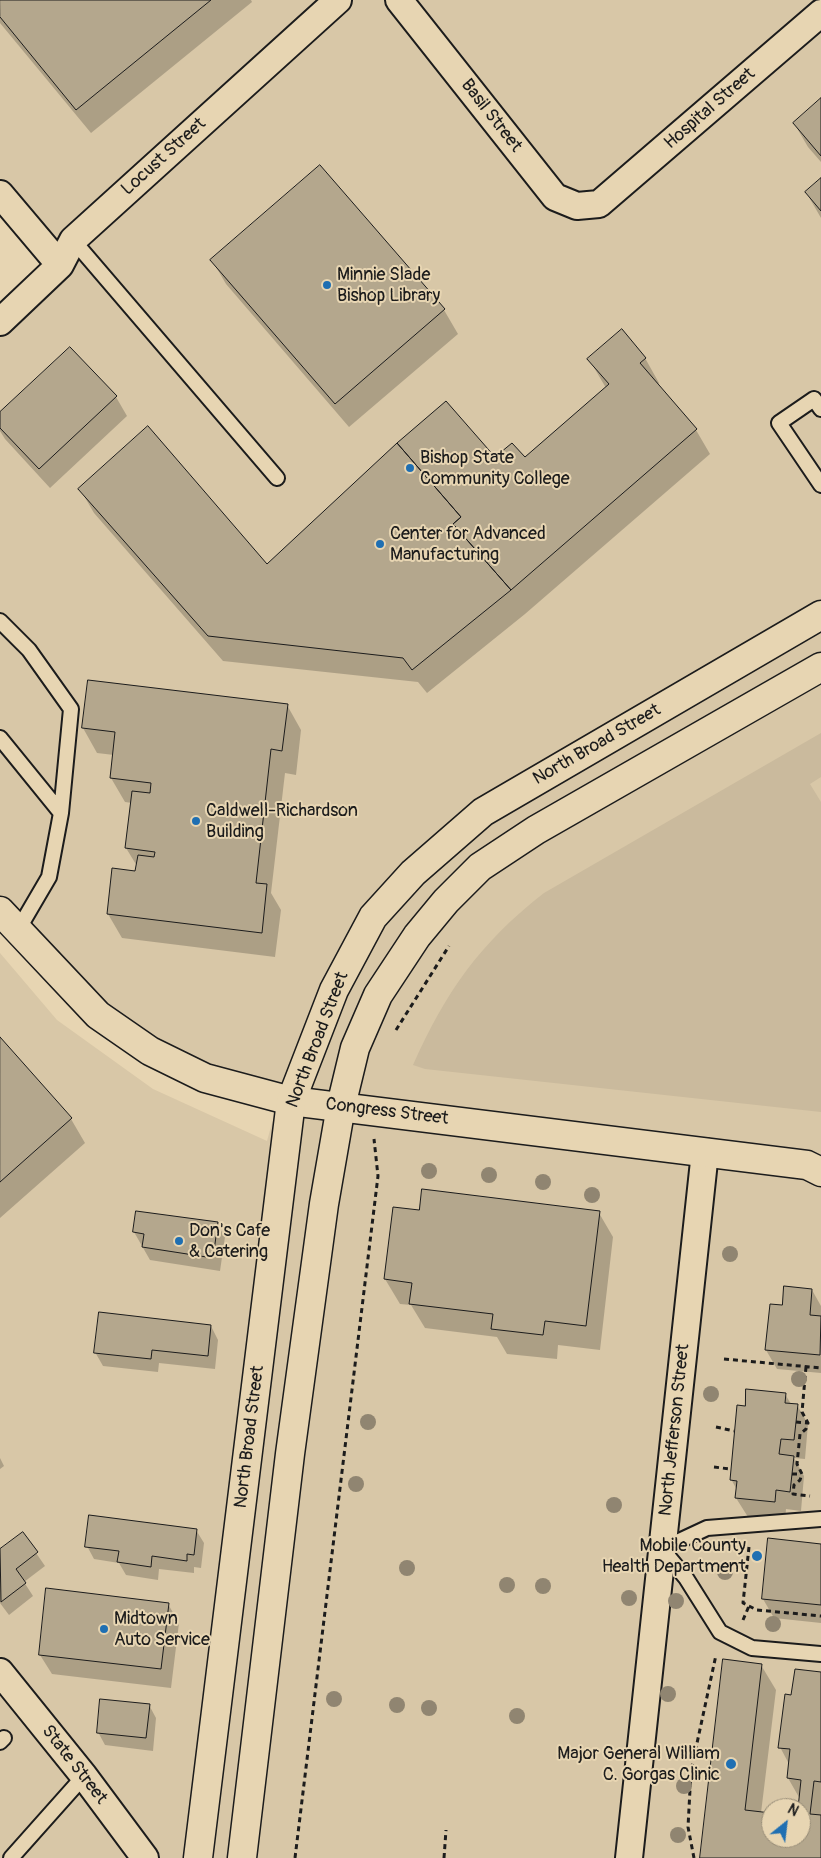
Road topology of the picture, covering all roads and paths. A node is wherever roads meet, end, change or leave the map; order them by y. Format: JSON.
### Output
{"nodes":[{"id":1,"x":338,"y":0,"type":"edge"},
{"id":2,"x":398,"y":0,"type":"edge"},
{"id":3,"x":821,"y":13,"type":"edge"},
{"id":4,"x":0,"y":194,"type":"edge"},
{"id":5,"x":599,"y":204,"type":"joint"},
{"id":6,"x":73,"y":240,"type":"junction"},
{"id":7,"x":60,"y":265,"type":"junction"},
{"id":8,"x":0,"y":322,"type":"edge"},
{"id":9,"x":821,"y":409,"type":"edge"},
{"id":10,"x":277,"y":478,"type":"dead end"},
{"id":11,"x":821,"y":486,"type":"edge"},
{"id":12,"x":821,"y":615,"type":"edge"},
{"id":13,"x":0,"y":621,"type":"edge"},
{"id":14,"x":821,"y":667,"type":"edge"},
{"id":15,"x":0,"y":738,"type":"edge"},
{"id":16,"x":61,"y":813,"type":"junction"},
{"id":17,"x":9,"y":920,"type":"edge"},
{"id":18,"x":452,"y":941,"type":"dead end"},
{"id":19,"x":393,"y":1037,"type":"dead end"},
{"id":20,"x":291,"y":1101,"type":"junction"},
{"id":21,"x":341,"y":1106,"type":"junction"},
{"id":22,"x":371,"y":1110,"type":"junction"},
{"id":23,"x":705,"y":1152,"type":"junction"},
{"id":24,"x":816,"y":1166,"type":"edge"},
{"id":25,"x":724,"y":1359,"type":"dead end"},
{"id":26,"x":806,"y":1367,"type":"junction"},
{"id":27,"x":821,"y":1368,"type":"edge"},
{"id":28,"x":796,"y":1422,"type":"dead end"},
{"id":29,"x":808,"y":1423,"type":"junction"},
{"id":30,"x":716,"y":1427,"type":"dead end"},
{"id":31,"x":734,"y":1430,"type":"dead end"},
{"id":32,"x":714,"y":1467,"type":"dead end"},
{"id":33,"x":730,"y":1469,"type":"dead end"},
{"id":34,"x":792,"y":1474,"type":"dead end"},
{"id":35,"x":802,"y":1474,"type":"junction"},
{"id":36,"x":812,"y":1496,"type":"dead end"},
{"id":37,"x":821,"y":1519,"type":"edge"},
{"id":38,"x":749,"y":1545,"type":"dead end"},
{"id":39,"x":662,"y":1549,"type":"junction"},
{"id":40,"x":749,"y":1606,"type":"junction"},
{"id":41,"x":821,"y":1616,"type":"edge"},
{"id":42,"x":730,"y":1637,"type":"junction"},
{"id":43,"x":821,"y":1654,"type":"edge"},
{"id":44,"x":0,"y":1672,"type":"edge"},
{"id":45,"x":84,"y":1776,"type":"junction"},
{"id":46,"x":446,"y":1830,"type":"dead end"},
{"id":47,"x":11,"y":1858,"type":"edge"},
{"id":48,"x":145,"y":1858,"type":"edge"},
{"id":49,"x":198,"y":1858,"type":"edge"},
{"id":50,"x":242,"y":1858,"type":"edge"},
{"id":51,"x":295,"y":1858,"type":"edge"},
{"id":52,"x":444,"y":1858,"type":"edge"},
{"id":53,"x":629,"y":1858,"type":"edge"},
{"id":54,"x":694,"y":1858,"type":"edge"}],
"edges":[{"from":1,"to":6,"type":"street","name":"Locust Street"},
{"from":2,"to":5,"type":"street","name":"Basil Street"},
{"from":3,"to":5,"type":"street","name":"Hospital Street"},
{"from":4,"to":7,"type":"street"},
{"from":6,"to":7,"type":"street","name":"Locust Street"},
{"from":6,"to":10,"type":"lane"},
{"from":7,"to":8,"type":"street","name":"Locust Street"},
{"from":9,"to":11,"type":"lane"},
{"from":12,"to":20,"type":"main road","name":"North Broad Street"},
{"from":13,"to":16,"type":"lane"},
{"from":14,"to":21,"type":"main road"},
{"from":15,"to":16,"type":"lane"},
{"from":16,"to":17,"type":"lane"},
{"from":17,"to":20,"type":"main road","name":"Congress Street"},
{"from":18,"to":19,"type":"path"},
{"from":20,"to":21,"type":"main road","name":"Congress Street"},
{"from":20,"to":49,"type":"main road","name":"North Broad Street"},
{"from":21,"to":22,"type":"main road","name":"Congress Street"},
{"from":21,"to":50,"type":"main road"},
{"from":22,"to":23,"type":"main road","name":"Congress Street"},
{"from":22,"to":51,"type":"path"},
{"from":23,"to":24,"type":"main road","name":"Congress Street"},
{"from":23,"to":39,"type":"street","name":"North Jefferson Street"},
{"from":25,"to":26,"type":"path"},
{"from":26,"to":27,"type":"path"},
{"from":26,"to":29,"type":"path"},
{"from":28,"to":29,"type":"path"},
{"from":29,"to":35,"type":"path"},
{"from":30,"to":31,"type":"path"},
{"from":32,"to":33,"type":"path"},
{"from":34,"to":35,"type":"path"},
{"from":35,"to":36,"type":"path"},
{"from":37,"to":39,"type":"lane"},
{"from":38,"to":40,"type":"path"},
{"from":39,"to":42,"type":"lane"},
{"from":39,"to":53,"type":"street","name":"North Jefferson Street"},
{"from":40,"to":41,"type":"path"},
{"from":40,"to":42,"type":"path"},
{"from":42,"to":43,"type":"lane"},
{"from":42,"to":54,"type":"path"},
{"from":44,"to":45,"type":"street","name":"State Street"},
{"from":45,"to":47,"type":"lane"},
{"from":45,"to":48,"type":"street","name":"State Street"},
{"from":46,"to":52,"type":"path"}]}
